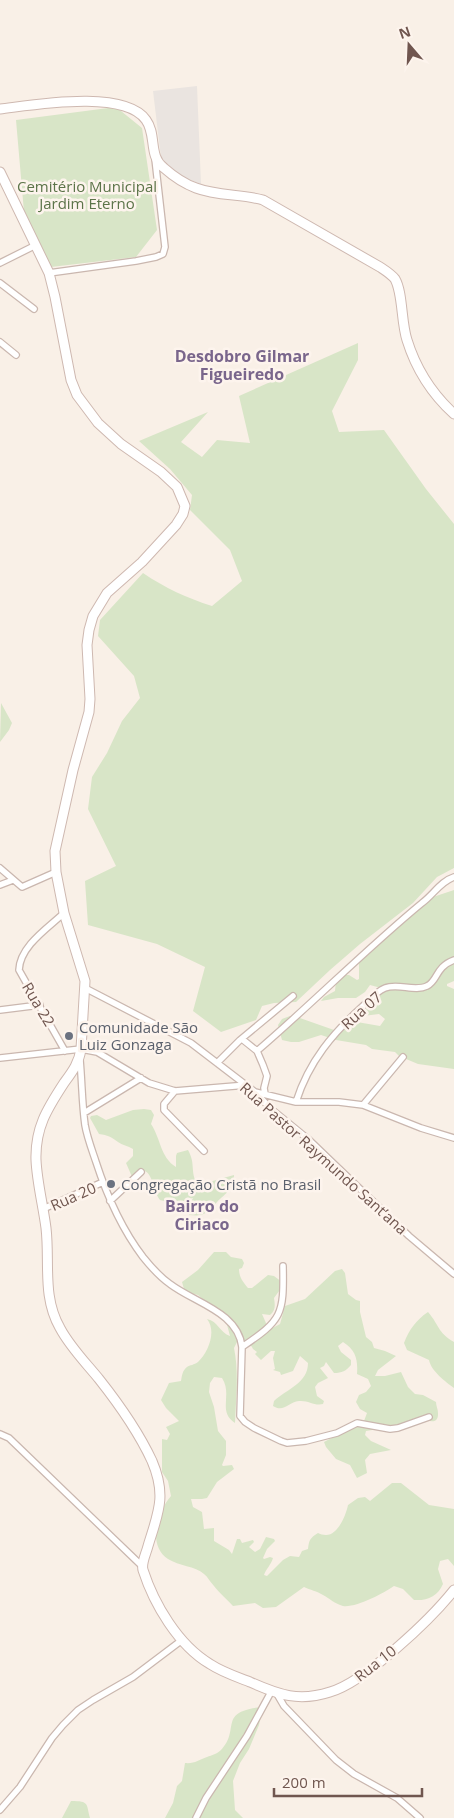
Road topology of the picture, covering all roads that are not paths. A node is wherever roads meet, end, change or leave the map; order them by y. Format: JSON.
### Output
{"nodes":[{"id":1,"x":0,"y":108,"type":"edge"},
{"id":2,"x":155,"y":157,"type":"junction"},
{"id":3,"x":0,"y":172,"type":"edge"},
{"id":4,"x":36,"y":245,"type":"junction"},
{"id":5,"x":0,"y":263,"type":"edge"},
{"id":6,"x":48,"y":273,"type":"junction"},
{"id":7,"x":0,"y":283,"type":"edge"},
{"id":8,"x":34,"y":309,"type":"dead end"},
{"id":9,"x":0,"y":342,"type":"edge"},
{"id":10,"x":16,"y":355,"type":"dead end"},
{"id":11,"x":454,"y":414,"type":"edge"},
{"id":12,"x":0,"y":868,"type":"edge"},
{"id":13,"x":56,"y":872,"type":"junction"},
{"id":14,"x":454,"y":877,"type":"edge"},
{"id":15,"x":13,"y":880,"type":"junction"},
{"id":16,"x":0,"y":885,"type":"edge"},
{"id":17,"x":64,"y":913,"type":"junction"},
{"id":18,"x":454,"y":960,"type":"edge"},
{"id":19,"x":85,"y":988,"type":"junction"},
{"id":20,"x":293,"y":996,"type":"dead end"},
{"id":21,"x":40,"y":1005,"type":"junction"},
{"id":22,"x":0,"y":1010,"type":"edge"},
{"id":23,"x":242,"y":1039,"type":"junction"},
{"id":24,"x":81,"y":1049,"type":"junction"},
{"id":25,"x":65,"y":1051,"type":"junction"},
{"id":26,"x":257,"y":1051,"type":"junction"},
{"id":27,"x":404,"y":1057,"type":"dead end"},
{"id":28,"x":0,"y":1058,"type":"edge"},
{"id":29,"x":80,"y":1060,"type":"junction"},
{"id":30,"x":217,"y":1063,"type":"junction"},
{"id":31,"x":141,"y":1078,"type":"junction"},
{"id":32,"x":246,"y":1085,"type":"junction"},
{"id":33,"x":175,"y":1092,"type":"junction"},
{"id":34,"x":255,"y":1092,"type":"junction"},
{"id":35,"x":265,"y":1094,"type":"junction"},
{"id":36,"x":296,"y":1102,"type":"junction"},
{"id":37,"x":364,"y":1105,"type":"junction"},
{"id":38,"x":84,"y":1113,"type":"junction"},
{"id":39,"x":454,"y":1138,"type":"edge"},
{"id":40,"x":204,"y":1151,"type":"dead end"},
{"id":41,"x":141,"y":1172,"type":"dead end"},
{"id":42,"x":103,"y":1182,"type":"junction"},
{"id":43,"x":110,"y":1200,"type":"junction"},
{"id":44,"x":43,"y":1209,"type":"junction"},
{"id":45,"x":283,"y":1266,"type":"dead end"},
{"id":46,"x":454,"y":1274,"type":"edge"},
{"id":47,"x":242,"y":1347,"type":"junction"},
{"id":48,"x":429,"y":1417,"type":"dead end"},
{"id":49,"x":0,"y":1434,"type":"edge"},
{"id":50,"x":142,"y":1566,"type":"junction"},
{"id":51,"x":454,"y":1590,"type":"edge"},
{"id":52,"x":182,"y":1640,"type":"junction"},
{"id":53,"x":274,"y":1693,"type":"junction"},
{"id":54,"x":0,"y":1810,"type":"edge"},
{"id":55,"x":196,"y":1818,"type":"edge"},
{"id":56,"x":420,"y":1818,"type":"edge"}],
"edges":[{"from":1,"to":2,"type":"street"},
{"from":2,"to":6,"type":"street"},
{"from":2,"to":11,"type":"street"},
{"from":3,"to":4,"type":"street"},
{"from":4,"to":5,"type":"street"},
{"from":4,"to":6,"type":"street"},
{"from":6,"to":13,"type":"street"},
{"from":7,"to":8,"type":"street"},
{"from":9,"to":10,"type":"street"},
{"from":12,"to":15,"type":"street"},
{"from":13,"to":15,"type":"street"},
{"from":13,"to":17,"type":"street"},
{"from":14,"to":26,"type":"street"},
{"from":15,"to":16,"type":"street"},
{"from":17,"to":19,"type":"street"},
{"from":17,"to":21,"type":"street","name":"Rua 22"},
{"from":18,"to":36,"type":"street","name":"Rua 07"},
{"from":19,"to":24,"type":"street"},
{"from":19,"to":30,"type":"street","name":"Rua Pastor Raymundo Sant’ana"},
{"from":20,"to":23,"type":"street"},
{"from":21,"to":22,"type":"street"},
{"from":21,"to":25,"type":"street","name":"Rua 22"},
{"from":23,"to":26,"type":"street"},
{"from":23,"to":30,"type":"street"},
{"from":24,"to":25,"type":"street"},
{"from":24,"to":29,"type":"street"},
{"from":24,"to":31,"type":"street"},
{"from":25,"to":28,"type":"street"},
{"from":26,"to":35,"type":"street"},
{"from":27,"to":37,"type":"street"},
{"from":29,"to":38,"type":"street"},
{"from":29,"to":44,"type":"street"},
{"from":30,"to":32,"type":"street","name":"Rua Pastor Raymundo Sant’ana"},
{"from":31,"to":33,"type":"street"},
{"from":31,"to":38,"type":"street"},
{"from":32,"to":33,"type":"street"},
{"from":32,"to":34,"type":"street","name":"Rua Pastor Raymundo Sant’ana"},
{"from":33,"to":40,"type":"street"},
{"from":34,"to":35,"type":"street"},
{"from":34,"to":46,"type":"street","name":"Rua Pastor Raymundo Sant’ana"},
{"from":35,"to":36,"type":"street"},
{"from":36,"to":37,"type":"street"},
{"from":37,"to":39,"type":"street"},
{"from":38,"to":42,"type":"street"},
{"from":41,"to":43,"type":"street"},
{"from":42,"to":43,"type":"street"},
{"from":42,"to":44,"type":"street","name":"Rua 20"},
{"from":43,"to":47,"type":"street"},
{"from":44,"to":50,"type":"street"},
{"from":45,"to":47,"type":"street"},
{"from":47,"to":48,"type":"street"},
{"from":49,"to":50,"type":"street"},
{"from":50,"to":52,"type":"street","name":"Rua 10"},
{"from":51,"to":53,"type":"street","name":"Rua 10"},
{"from":52,"to":53,"type":"street","name":"Rua 10"},
{"from":52,"to":54,"type":"street"},
{"from":53,"to":55,"type":"street"},
{"from":53,"to":56,"type":"street"}]}
